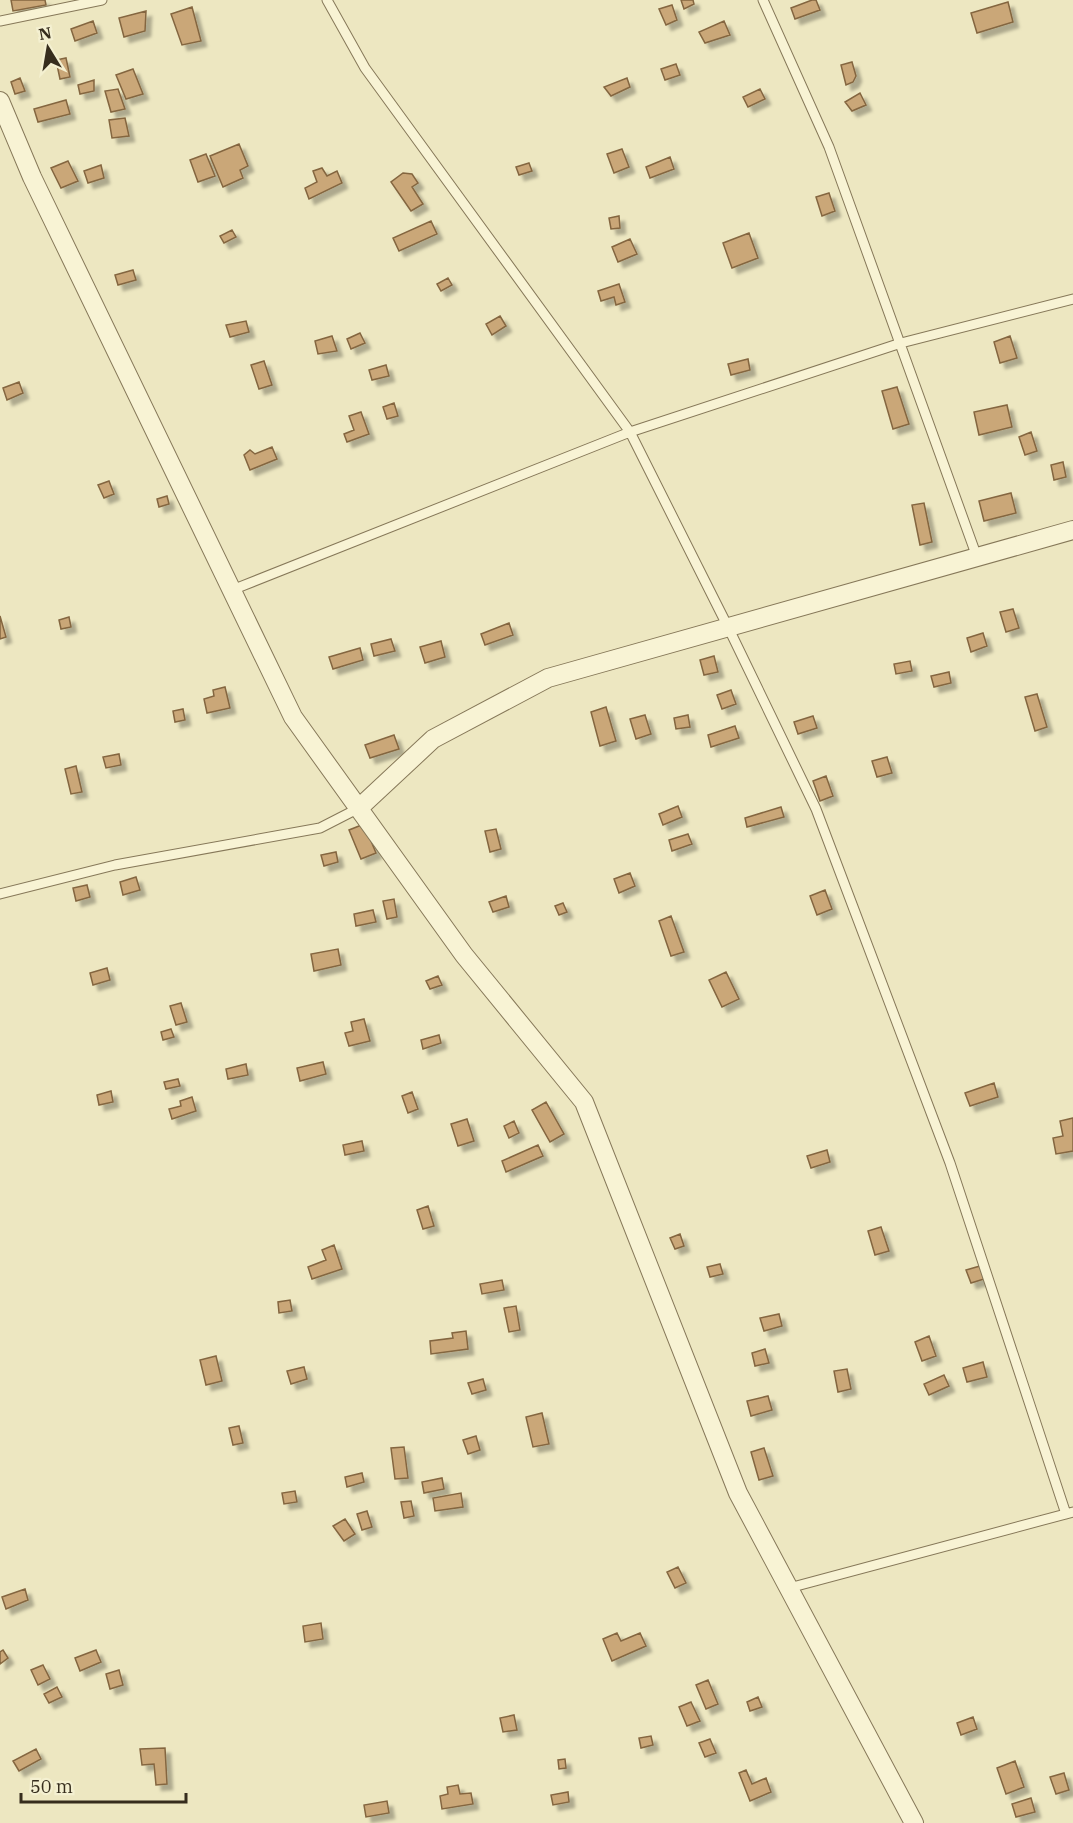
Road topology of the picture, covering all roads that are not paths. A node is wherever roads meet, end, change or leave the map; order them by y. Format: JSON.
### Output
{"nodes":[{"id":1,"x":102,"y":0,"type":"edge"},
{"id":2,"x":327,"y":0,"type":"edge"},
{"id":3,"x":763,"y":0,"type":"edge"},
{"id":4,"x":0,"y":21,"type":"edge"},
{"id":5,"x":0,"y":101,"type":"edge"},
{"id":6,"x":1073,"y":299,"type":"edge"},
{"id":7,"x":901,"y":343,"type":"junction"},
{"id":8,"x":630,"y":432,"type":"junction"},
{"id":9,"x":1073,"y":530,"type":"edge"},
{"id":10,"x":977,"y":557,"type":"junction"},
{"id":11,"x":232,"y":590,"type":"junction"},
{"id":12,"x":728,"y":627,"type":"junction"},
{"id":13,"x":359,"y":808,"type":"junction"},
{"id":14,"x":0,"y":894,"type":"edge"},
{"id":15,"x":1070,"y":1513,"type":"edge"},
{"id":16,"x":789,"y":1588,"type":"junction"},
{"id":17,"x":914,"y":1823,"type":"edge"}],
"edges":[{"from":1,"to":4,"type":"lane"},
{"from":2,"to":8,"type":"lane"},
{"from":3,"to":7,"type":"lane"},
{"from":5,"to":11,"type":"street"},
{"from":6,"to":7,"type":"lane"},
{"from":7,"to":8,"type":"lane"},
{"from":7,"to":10,"type":"lane"},
{"from":8,"to":11,"type":"lane"},
{"from":8,"to":12,"type":"lane"},
{"from":9,"to":10,"type":"street"},
{"from":10,"to":12,"type":"street"},
{"from":11,"to":13,"type":"street"},
{"from":12,"to":13,"type":"street"},
{"from":12,"to":15,"type":"lane"},
{"from":13,"to":14,"type":"lane"},
{"from":13,"to":16,"type":"street"},
{"from":15,"to":16,"type":"lane"},
{"from":16,"to":17,"type":"street"}]}
